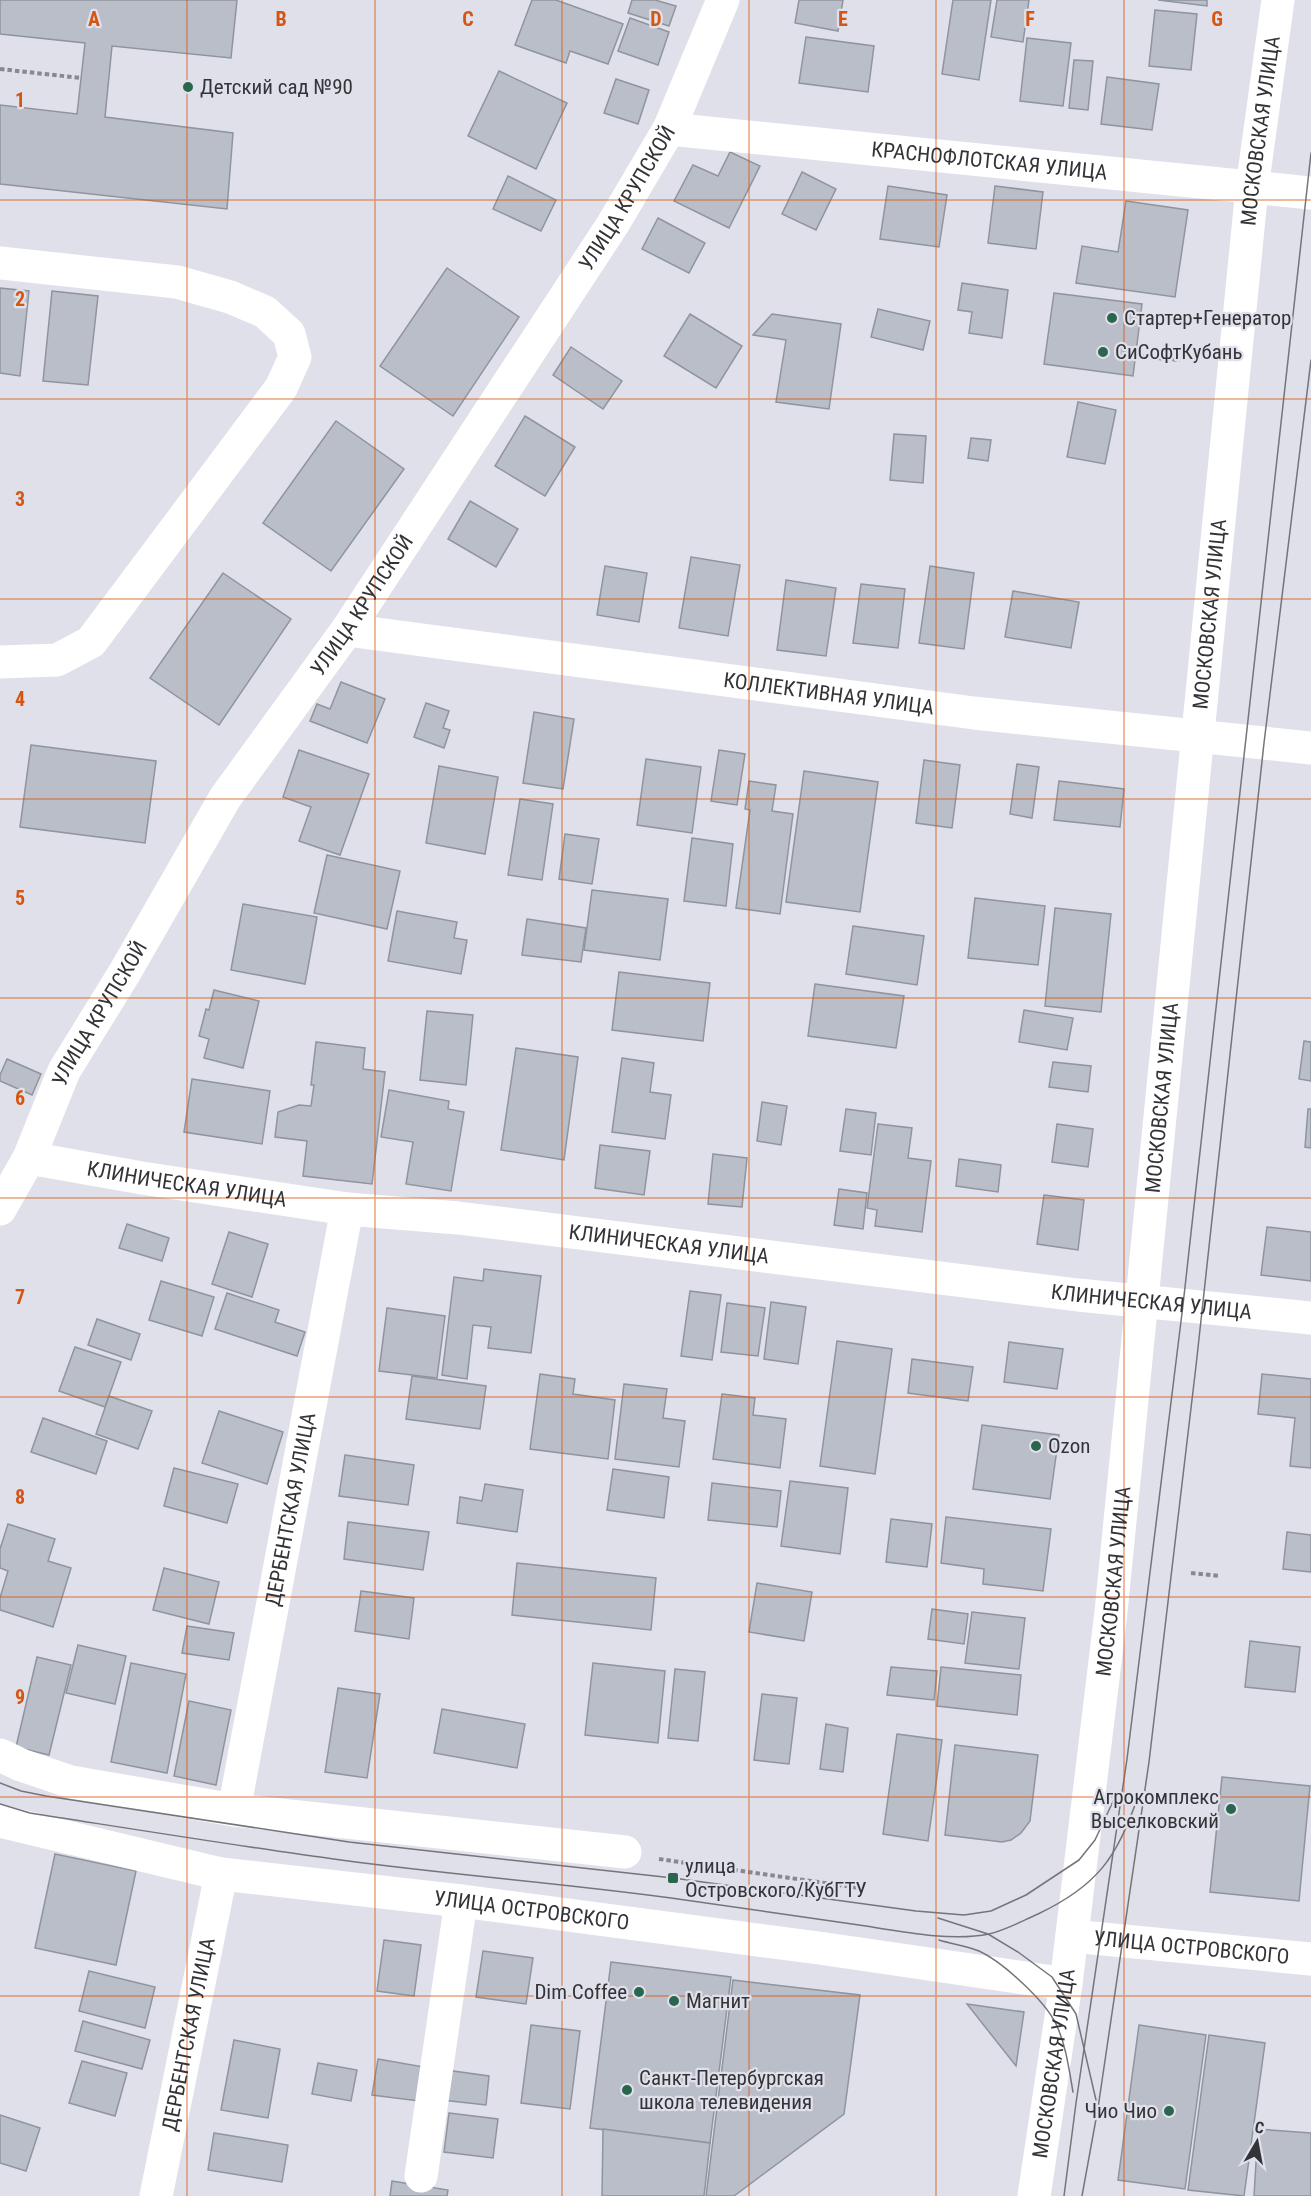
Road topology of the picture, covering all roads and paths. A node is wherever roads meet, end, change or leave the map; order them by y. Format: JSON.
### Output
{"nodes":[{"id":1,"x":723,"y":0,"type":"edge"},
{"id":2,"x":1278,"y":0,"type":"edge"},
{"id":3,"x":0,"y":69,"type":"edge"},
{"id":4,"x":81,"y":78,"type":"dead end"},
{"id":5,"x":669,"y":129,"type":"junction"},
{"id":6,"x":1252,"y":188,"type":"junction"},
{"id":7,"x":1311,"y":193,"type":"edge"},
{"id":8,"x":0,"y":263,"type":"edge"},
{"id":9,"x":1136,"y":356,"type":"dead end"},
{"id":10,"x":1180,"y":360,"type":"dead end"},
{"id":11,"x":347,"y":630,"type":"junction"},
{"id":12,"x":0,"y":662,"type":"edge"},
{"id":13,"x":1198,"y":737,"type":"junction"},
{"id":14,"x":1311,"y":748,"type":"edge"},
{"id":15,"x":29,"y":1158,"type":"junction"},
{"id":16,"x":0,"y":1209,"type":"edge"},
{"id":17,"x":347,"y":1209,"type":"junction"},
{"id":18,"x":1141,"y":1301,"type":"junction"},
{"id":19,"x":1311,"y":1318,"type":"edge"},
{"id":20,"x":1191,"y":1573,"type":"dead end"},
{"id":21,"x":1220,"y":1576,"type":"dead end"},
{"id":22,"x":0,"y":1755,"type":"edge"},
{"id":23,"x":234,"y":1809,"type":"junction"},
{"id":24,"x":0,"y":1821,"type":"edge"},
{"id":25,"x":638,"y":1855,"type":"joint"},
{"id":26,"x":221,"y":1874,"type":"junction"},
{"id":27,"x":866,"y":1889,"type":"dead end"},
{"id":28,"x":461,"y":1901,"type":"junction"},
{"id":29,"x":1072,"y":1936,"type":"junction"},
{"id":30,"x":1311,"y":1959,"type":"edge"},
{"id":31,"x":1066,"y":1984,"type":"junction"},
{"id":32,"x":421,"y":2176,"type":"dead end"},
{"id":33,"x":156,"y":2196,"type":"edge"},
{"id":34,"x":1034,"y":2196,"type":"edge"}],
"edges":[{"from":1,"to":5,"type":"street","name":"УЛИЦА КРУПСКОЙ"},
{"from":2,"to":6,"type":"street","name":"МОСКОВСКАЯ УЛИЦА"},
{"from":3,"to":4,"type":"path"},
{"from":5,"to":6,"type":"street","name":"КРАСНОФЛОТСКАЯ УЛИЦА"},
{"from":5,"to":11,"type":"street","name":"УЛИЦА КРУПСКОЙ"},
{"from":6,"to":7,"type":"street","name":"КРАСНОФЛОТСКАЯ УЛИЦА"},
{"from":6,"to":13,"type":"street","name":"МОСКОВСКАЯ УЛИЦА"},
{"from":8,"to":12,"type":"street"},
{"from":9,"to":10,"type":"path"},
{"from":11,"to":13,"type":"street","name":"КОЛЛЕКТИВНАЯ УЛИЦА"},
{"from":11,"to":15,"type":"street","name":"УЛИЦА КРУПСКОЙ"},
{"from":13,"to":14,"type":"street","name":"КОЛЛЕКТИВНАЯ УЛИЦА"},
{"from":13,"to":18,"type":"street","name":"МОСКОВСКАЯ УЛИЦА"},
{"from":15,"to":16,"type":"street","name":"УЛИЦА КРУПСКОЙ"},
{"from":15,"to":17,"type":"street","name":"КЛИНИЧЕСКАЯ УЛИЦА"},
{"from":17,"to":18,"type":"street","name":"КЛИНИЧЕСКАЯ УЛИЦА"},
{"from":17,"to":23,"type":"street","name":"ДЕРБЕНТСКАЯ УЛИЦА"},
{"from":18,"to":19,"type":"street","name":"КЛИНИЧЕСКАЯ УЛИЦА"},
{"from":18,"to":29,"type":"street","name":"МОСКОВСКАЯ УЛИЦА"},
{"from":20,"to":21,"type":"path"},
{"from":22,"to":23,"type":"street"},
{"from":23,"to":25,"type":"street"},
{"from":24,"to":26,"type":"street","name":"УЛИЦА ОСТРОВСКОГО"},
{"from":25,"to":27,"type":"path"},
{"from":26,"to":28,"type":"street","name":"УЛИЦА ОСТРОВСКОГО"},
{"from":26,"to":33,"type":"street","name":"ДЕРБЕНТСКАЯ УЛИЦА"},
{"from":28,"to":31,"type":"street","name":"УЛИЦА ОСТРОВСКОГО"},
{"from":28,"to":32,"type":"street"},
{"from":29,"to":30,"type":"street","name":"УЛИЦА ОСТРОВСКОГО"},
{"from":29,"to":31,"type":"street","name":"МОСКОВСКАЯ УЛИЦА"},
{"from":31,"to":34,"type":"street","name":"МОСКОВСКАЯ УЛИЦА"}]}
